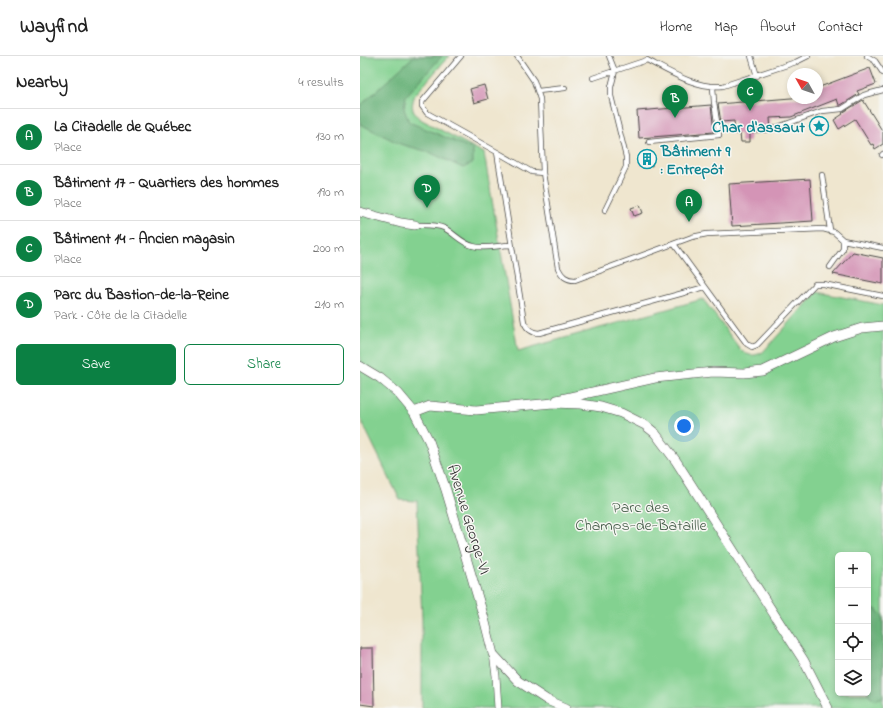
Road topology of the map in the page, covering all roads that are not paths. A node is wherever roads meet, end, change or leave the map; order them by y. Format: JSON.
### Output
{"nodes":[{"id":1,"x":461,"y":56,"type":"edge"},
{"id":2,"x":517,"y":56,"type":"edge"},
{"id":3,"x":609,"y":56,"type":"edge"},
{"id":4,"x":751,"y":56,"type":"edge"},
{"id":5,"x":808,"y":56,"type":"edge"},
{"id":6,"x":867,"y":56,"type":"edge"},
{"id":7,"x":646,"y":58,"type":"edge"},
{"id":8,"x":615,"y":71,"type":"junction"},
{"id":9,"x":883,"y":74,"type":"edge"},
{"id":10,"x":757,"y":76,"type":"junction"},
{"id":11,"x":593,"y":78,"type":"dead end"},
{"id":12,"x":714,"y":87,"type":"junction"},
{"id":13,"x":565,"y":88,"type":"dead end"},
{"id":14,"x":883,"y":90,"type":"edge"},
{"id":15,"x":538,"y":91,"type":"junction"},
{"id":16,"x":775,"y":128,"type":"dead end"},
{"id":17,"x":649,"y":142,"type":"dead end"},
{"id":18,"x":496,"y":152,"type":"junction"},
{"id":19,"x":543,"y":173,"type":"junction"},
{"id":20,"x":822,"y":175,"type":"dead end"},
{"id":21,"x":605,"y":210,"type":"dead end"},
{"id":22,"x":360,"y":212,"type":"edge"},
{"id":23,"x":415,"y":225,"type":"joint"},
{"id":24,"x":830,"y":230,"type":"junction"},
{"id":25,"x":843,"y":240,"type":"junction"},
{"id":26,"x":674,"y":244,"type":"junction"},
{"id":27,"x":511,"y":245,"type":"junction"},
{"id":28,"x":883,"y":248,"type":"edge"},
{"id":29,"x":830,"y":267,"type":"dead end"},
{"id":30,"x":705,"y":287,"type":"junction"},
{"id":31,"x":883,"y":296,"type":"edge"},
{"id":32,"x":883,"y":326,"type":"edge"},
{"id":33,"x":360,"y":366,"type":"edge"},
{"id":34,"x":542,"y":404,"type":"junction"},
{"id":35,"x":414,"y":412,"type":"junction"},
{"id":36,"x":492,"y":654,"type":"junction"},
{"id":37,"x":498,"y":708,"type":"edge"},
{"id":38,"x":566,"y":708,"type":"edge"},
{"id":39,"x":828,"y":708,"type":"edge"}],
"edges":[{"from":1,"to":18,"type":"lane"},
{"from":2,"to":15,"type":"lane"},
{"from":3,"to":8,"type":"lane"},
{"from":4,"to":10,"type":"lane"},
{"from":5,"to":10,"type":"lane"},
{"from":6,"to":9,"type":"lane"},
{"from":7,"to":8,"type":"lane"},
{"from":7,"to":12,"type":"lane"},
{"from":8,"to":11,"type":"lane"},
{"from":8,"to":21,"type":"lane"},
{"from":10,"to":12,"type":"lane"},
{"from":12,"to":17,"type":"lane"},
{"from":13,"to":15,"type":"lane"},
{"from":14,"to":16,"type":"lane"},
{"from":15,"to":19,"type":"lane"},
{"from":18,"to":19,"type":"lane"},
{"from":18,"to":27,"type":"lane"},
{"from":19,"to":26,"type":"lane"},
{"from":20,"to":24,"type":"lane"},
{"from":22,"to":23,"type":"street"},
{"from":23,"to":27,"type":"lane"},
{"from":24,"to":25,"type":"lane"},
{"from":24,"to":26,"type":"lane"},
{"from":25,"to":28,"type":"lane"},
{"from":25,"to":29,"type":"lane"},
{"from":26,"to":30,"type":"lane"},
{"from":27,"to":30,"type":"lane"},
{"from":30,"to":31,"type":"lane"},
{"from":32,"to":34,"type":"street"},
{"from":33,"to":35,"type":"street","name":"Avenue George-VI"},
{"from":34,"to":35,"type":"street"},
{"from":34,"to":39,"type":"street"},
{"from":35,"to":36,"type":"street","name":"Avenue George-VI"},
{"from":36,"to":37,"type":"street","name":"Avenue George-VI"},
{"from":36,"to":38,"type":"street"}]}
